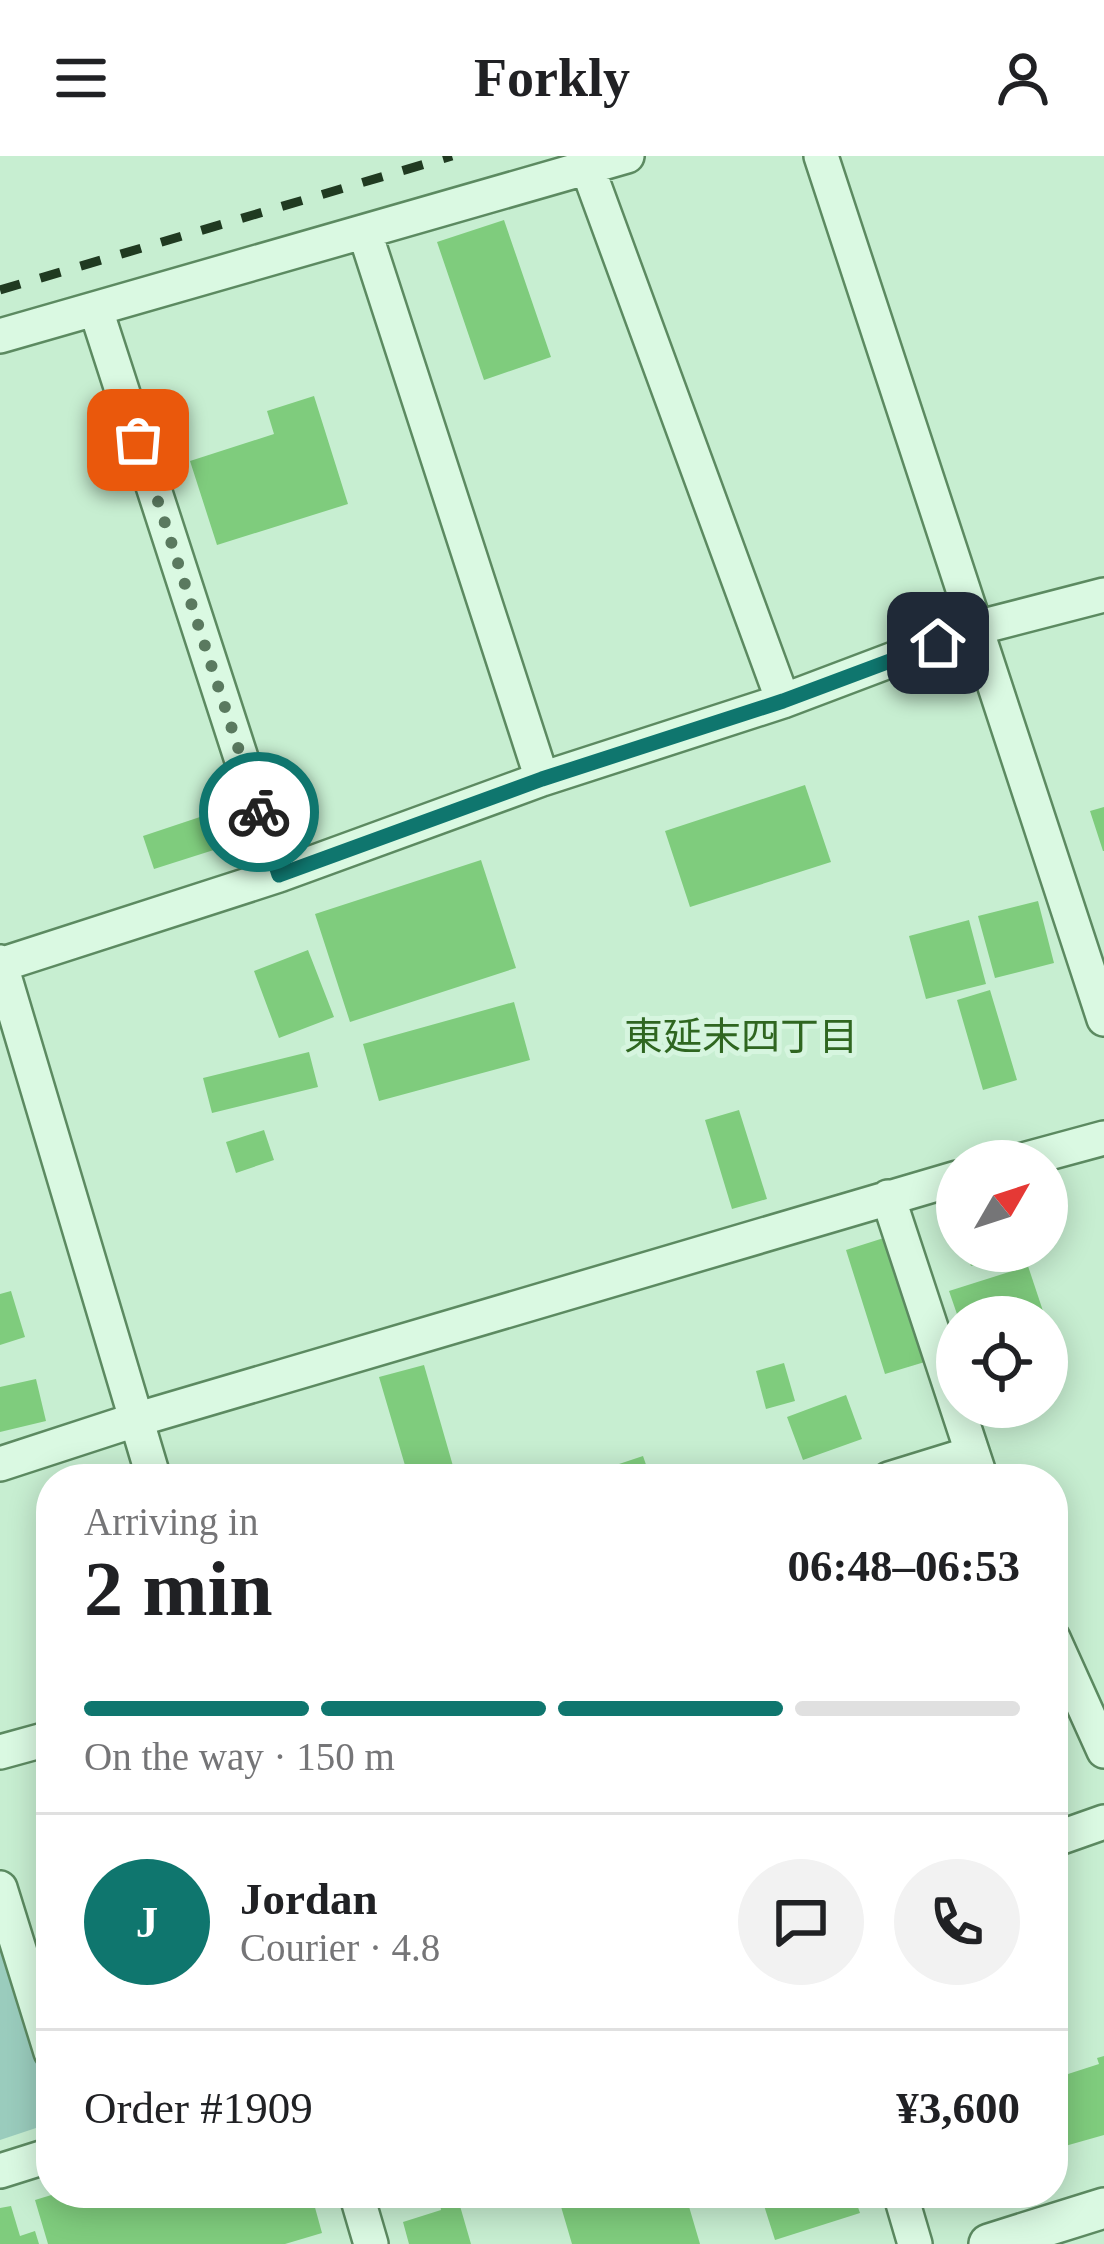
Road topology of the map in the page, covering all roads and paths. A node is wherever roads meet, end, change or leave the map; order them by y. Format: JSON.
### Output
{"nodes":[{"id":1,"x":627,"y":156,"type":"edge"},
{"id":2,"x":821,"y":156,"type":"edge"},
{"id":3,"x":588,"y":169,"type":"junction"},
{"id":4,"x":365,"y":232,"type":"junction"},
{"id":5,"x":96,"y":310,"type":"junction"},
{"id":6,"x":0,"y":336,"type":"edge"},
{"id":7,"x":1104,"y":595,"type":"edge"},
{"id":8,"x":976,"y":628,"type":"junction"},
{"id":9,"x":783,"y":701,"type":"junction"},
{"id":10,"x":542,"y":779,"type":"junction"},
{"id":11,"x":279,"y":875,"type":"junction"},
{"id":12,"x":0,"y":964,"type":"edge"},
{"id":13,"x":1104,"y":1019,"type":"edge"},
{"id":14,"x":1104,"y":1138,"type":"edge"},
{"id":15,"x":1068,"y":1148,"type":"edge"},
{"id":16,"x":936,"y":1184,"type":"edge"},
{"id":17,"x":888,"y":1197,"type":"junction"},
{"id":18,"x":135,"y":1420,"type":"junction"},
{"id":19,"x":0,"y":1464,"type":"edge"},
{"id":20,"x":149,"y":1464,"type":"edge"},
{"id":21,"x":974,"y":1464,"type":"edge"},
{"id":22,"x":1068,"y":1671,"type":"edge"},
{"id":23,"x":36,"y":1742,"type":"edge"},
{"id":24,"x":1104,"y":1751,"type":"edge"},
{"id":25,"x":0,"y":1752,"type":"edge"},
{"id":26,"x":1104,"y":1822,"type":"edge"},
{"id":27,"x":1068,"y":1835,"type":"edge"},
{"id":28,"x":0,"y":1888,"type":"edge"},
{"id":29,"x":36,"y":2004,"type":"edge"},
{"id":30,"x":36,"y":2160,"type":"edge"},
{"id":31,"x":0,"y":2171,"type":"edge"},
{"id":32,"x":360,"y":2208,"type":"edge"},
{"id":33,"x":904,"y":2208,"type":"edge"},
{"id":34,"x":1104,"y":2208,"type":"edge"},
{"id":35,"x":371,"y":2244,"type":"edge"},
{"id":36,"x":915,"y":2244,"type":"edge"},
{"id":37,"x":989,"y":2244,"type":"edge"}],
"edges":[{"from":1,"to":3,"type":"street"},
{"from":2,"to":8,"type":"street"},
{"from":3,"to":4,"type":"street"},
{"from":3,"to":9,"type":"street"},
{"from":4,"to":5,"type":"street"},
{"from":4,"to":10,"type":"street"},
{"from":5,"to":6,"type":"street"},
{"from":5,"to":11,"type":"street"},
{"from":7,"to":8,"type":"street"},
{"from":8,"to":9,"type":"street"},
{"from":8,"to":13,"type":"street"},
{"from":9,"to":10,"type":"street"},
{"from":10,"to":11,"type":"street"},
{"from":11,"to":12,"type":"street"},
{"from":12,"to":18,"type":"street"},
{"from":14,"to":15,"type":"street"},
{"from":16,"to":17,"type":"street"},
{"from":17,"to":18,"type":"street"},
{"from":17,"to":21,"type":"street"},
{"from":18,"to":19,"type":"street"},
{"from":18,"to":20,"type":"street"},
{"from":22,"to":24,"type":"street"},
{"from":23,"to":25,"type":"street"},
{"from":26,"to":27,"type":"street"},
{"from":28,"to":29,"type":"street"},
{"from":30,"to":31,"type":"street"},
{"from":32,"to":35,"type":"street"},
{"from":33,"to":36,"type":"street"},
{"from":34,"to":37,"type":"street"}]}
